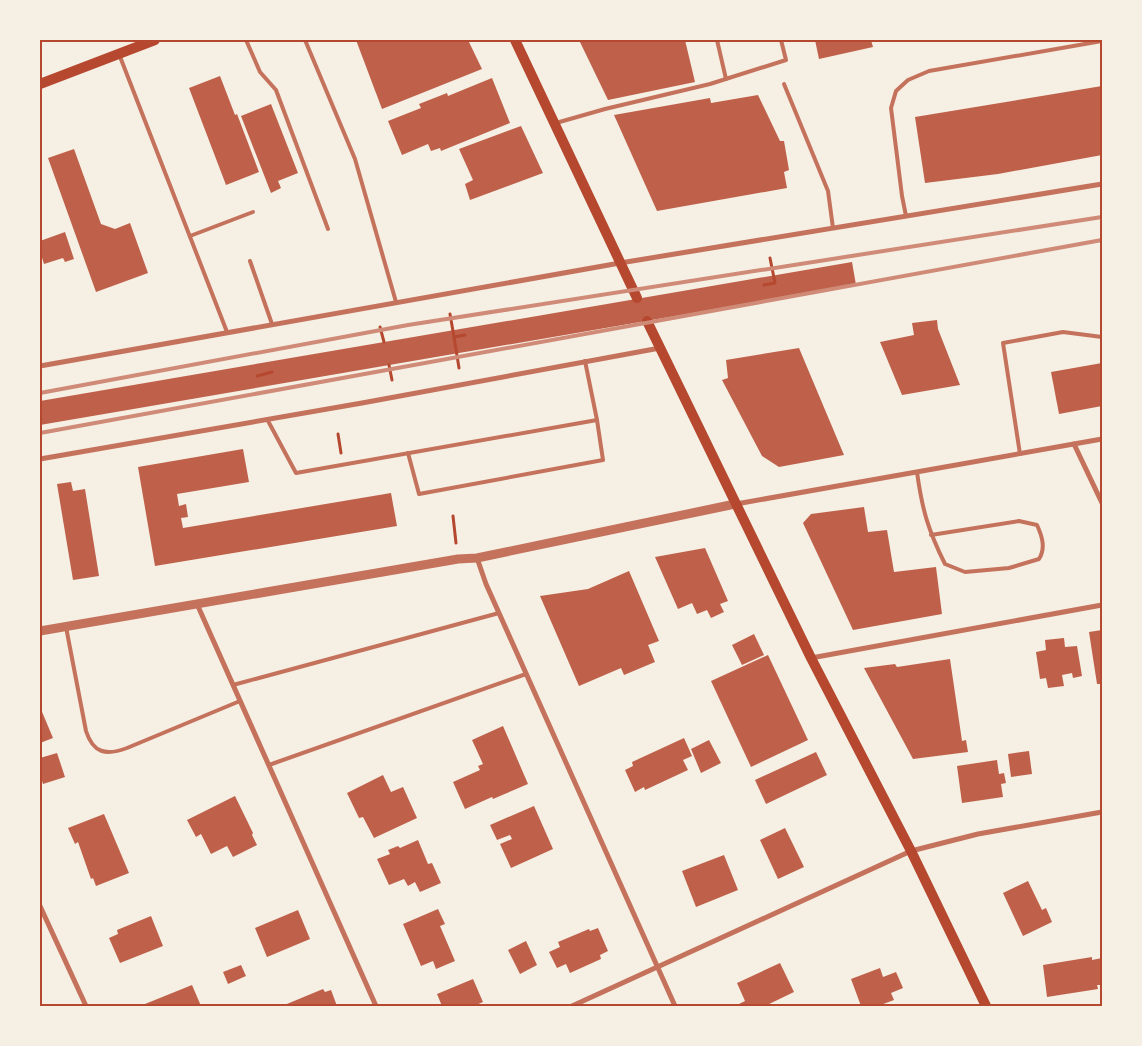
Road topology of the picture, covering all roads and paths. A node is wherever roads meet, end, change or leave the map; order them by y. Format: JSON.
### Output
{"nodes":[{"id":1,"x":155,"y":40,"type":"edge"},
{"id":2,"x":246,"y":40,"type":"edge"},
{"id":3,"x":305,"y":40,"type":"edge"},
{"id":4,"x":514,"y":40,"type":"edge"},
{"id":5,"x":718,"y":40,"type":"edge"},
{"id":6,"x":781,"y":40,"type":"edge"},
{"id":7,"x":1102,"y":41,"type":"edge"},
{"id":8,"x":119,"y":54,"type":"junction"},
{"id":9,"x":726,"y":79,"type":"junction"},
{"id":10,"x":40,"y":84,"type":"edge"},
{"id":11,"x":784,"y":84,"type":"dead end"},
{"id":12,"x":554,"y":123,"type":"junction"},
{"id":13,"x":1102,"y":184,"type":"edge"},
{"id":14,"x":253,"y":212,"type":"dead end"},
{"id":15,"x":906,"y":216,"type":"junction"},
{"id":16,"x":328,"y":228,"type":"dead end"},
{"id":17,"x":833,"y":228,"type":"junction"},
{"id":18,"x":190,"y":236,"type":"junction"},
{"id":19,"x":770,"y":258,"type":"dead end"},
{"id":20,"x":250,"y":261,"type":"dead end"},
{"id":21,"x":620,"y":263,"type":"junction"},
{"id":22,"x":764,"y":285,"type":"dead end"},
{"id":23,"x":636,"y":298,"type":"dead end"},
{"id":24,"x":396,"y":302,"type":"junction"},
{"id":25,"x":450,"y":314,"type":"dead end"},
{"id":26,"x":647,"y":321,"type":"dead end"},
{"id":27,"x":272,"y":324,"type":"junction"},
{"id":28,"x":380,"y":326,"type":"dead end"},
{"id":29,"x":227,"y":332,"type":"junction"},
{"id":30,"x":465,"y":335,"type":"dead end"},
{"id":31,"x":454,"y":337,"type":"junction"},
{"id":32,"x":1102,"y":337,"type":"edge"},
{"id":33,"x":384,"y":342,"type":"dead end"},
{"id":34,"x":660,"y":348,"type":"junction"},
{"id":35,"x":585,"y":361,"type":"junction"},
{"id":36,"x":389,"y":365,"type":"dead end"},
{"id":37,"x":40,"y":366,"type":"edge"},
{"id":38,"x":459,"y":368,"type":"dead end"},
{"id":39,"x":272,"y":372,"type":"dead end"},
{"id":40,"x":258,"y":376,"type":"dead end"},
{"id":41,"x":392,"y":380,"type":"dead end"},
{"id":42,"x":267,"y":419,"type":"junction"},
{"id":43,"x":596,"y":420,"type":"junction"},
{"id":44,"x":1102,"y":439,"type":"edge"},
{"id":45,"x":1074,"y":444,"type":"junction"},
{"id":46,"x":408,"y":453,"type":"junction"},
{"id":47,"x":1020,"y":454,"type":"junction"},
{"id":48,"x":40,"y":459,"type":"edge"},
{"id":49,"x":917,"y":472,"type":"junction"},
{"id":50,"x":1102,"y":503,"type":"edge"},
{"id":51,"x":735,"y":504,"type":"junction"},
{"id":52,"x":453,"y":516,"type":"dead end"},
{"id":53,"x":931,"y":535,"type":"junction"},
{"id":54,"x":457,"y":549,"type":"dead end"},
{"id":55,"x":477,"y":558,"type":"junction"},
{"id":56,"x":197,"y":603,"type":"junction"},
{"id":57,"x":1102,"y":606,"type":"edge"},
{"id":58,"x":499,"y":612,"type":"junction"},
{"id":59,"x":66,"y":627,"type":"junction"},
{"id":60,"x":40,"y":631,"type":"edge"},
{"id":61,"x":811,"y":658,"type":"junction"},
{"id":62,"x":526,"y":674,"type":"junction"},
{"id":63,"x":233,"y":685,"type":"junction"},
{"id":64,"x":240,"y":701,"type":"junction"},
{"id":65,"x":269,"y":765,"type":"junction"},
{"id":66,"x":1102,"y":812,"type":"edge"},
{"id":67,"x":912,"y":851,"type":"junction"},
{"id":68,"x":40,"y":906,"type":"edge"},
{"id":69,"x":659,"y":967,"type":"junction"},
{"id":70,"x":86,"y":1006,"type":"edge"},
{"id":71,"x":376,"y":1006,"type":"edge"},
{"id":72,"x":572,"y":1006,"type":"edge"},
{"id":73,"x":675,"y":1006,"type":"edge"},
{"id":74,"x":986,"y":1006,"type":"edge"}],
"edges":[{"from":1,"to":8,"type":"main road"},
{"from":2,"to":16,"type":"lane"},
{"from":3,"to":24,"type":"lane"},
{"from":4,"to":12,"type":"main road"},
{"from":5,"to":9,"type":"lane"},
{"from":6,"to":9,"type":"lane"},
{"from":7,"to":15,"type":"lane"},
{"from":8,"to":10,"type":"main road"},
{"from":8,"to":18,"type":"lane"},
{"from":9,"to":12,"type":"lane"},
{"from":11,"to":17,"type":"lane"},
{"from":12,"to":21,"type":"main road"},
{"from":13,"to":15,"type":"street"},
{"from":14,"to":18,"type":"lane"},
{"from":15,"to":17,"type":"street"},
{"from":17,"to":21,"type":"street"},
{"from":18,"to":29,"type":"lane"},
{"from":19,"to":22,"type":"path"},
{"from":20,"to":27,"type":"lane"},
{"from":21,"to":23,"type":"main road"},
{"from":21,"to":24,"type":"street"},
{"from":24,"to":27,"type":"street"},
{"from":25,"to":31,"type":"path"},
{"from":26,"to":34,"type":"main road"},
{"from":27,"to":29,"type":"street"},
{"from":28,"to":33,"type":"path"},
{"from":29,"to":37,"type":"street"},
{"from":30,"to":31,"type":"path"},
{"from":31,"to":38,"type":"path"},
{"from":32,"to":47,"type":"lane"},
{"from":34,"to":35,"type":"street"},
{"from":34,"to":51,"type":"main road"},
{"from":35,"to":42,"type":"street"},
{"from":35,"to":43,"type":"lane"},
{"from":36,"to":41,"type":"path"},
{"from":39,"to":40,"type":"path"},
{"from":42,"to":46,"type":"lane"},
{"from":42,"to":48,"type":"street"},
{"from":43,"to":46,"type":"lane"},
{"from":43,"to":46,"type":"lane"},
{"from":44,"to":45,"type":"street"},
{"from":45,"to":47,"type":"street"},
{"from":45,"to":50,"type":"street"},
{"from":47,"to":49,"type":"street"},
{"from":49,"to":51,"type":"street"},
{"from":49,"to":53,"type":"lane"},
{"from":51,"to":55,"type":"street"},
{"from":51,"to":61,"type":"main road"},
{"from":52,"to":54,"type":"path"},
{"from":53,"to":53,"type":"lane"},
{"from":55,"to":56,"type":"street"},
{"from":55,"to":58,"type":"street"},
{"from":56,"to":59,"type":"street"},
{"from":56,"to":63,"type":"street"},
{"from":57,"to":61,"type":"street"},
{"from":58,"to":62,"type":"street"},
{"from":58,"to":63,"type":"lane"},
{"from":59,"to":60,"type":"street"},
{"from":59,"to":64,"type":"lane"},
{"from":61,"to":67,"type":"main road"},
{"from":62,"to":65,"type":"lane"},
{"from":62,"to":69,"type":"street"},
{"from":63,"to":64,"type":"street"},
{"from":64,"to":65,"type":"street"},
{"from":65,"to":71,"type":"street"},
{"from":66,"to":67,"type":"street"},
{"from":67,"to":69,"type":"street"},
{"from":67,"to":74,"type":"main road"},
{"from":68,"to":70,"type":"street"},
{"from":69,"to":72,"type":"street"},
{"from":69,"to":73,"type":"street"}]}
